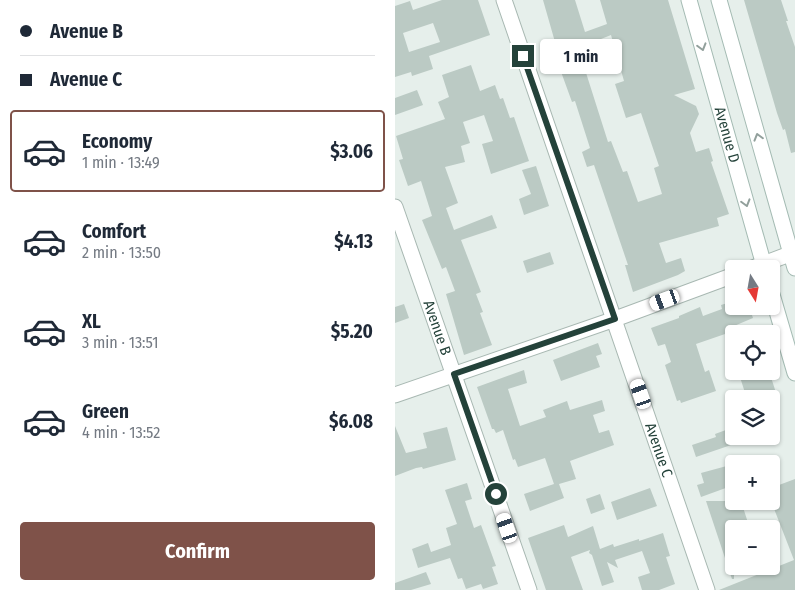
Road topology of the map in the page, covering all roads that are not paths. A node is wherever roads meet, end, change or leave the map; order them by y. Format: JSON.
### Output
{"nodes":[{"id":1,"x":504,"y":0,"type":"edge"},
{"id":2,"x":689,"y":0,"type":"edge"},
{"id":3,"x":719,"y":0,"type":"edge"},
{"id":4,"x":395,"y":207,"type":"edge"},
{"id":5,"x":794,"y":258,"type":"edge"},
{"id":6,"x":757,"y":260,"type":"edge"},
{"id":7,"x":780,"y":262,"type":"edge"},
{"id":8,"x":725,"y":278,"type":"edge"},
{"id":9,"x":778,"y":315,"type":"edge"},
{"id":10,"x":615,"y":319,"type":"junction"},
{"id":11,"x":795,"y":373,"type":"edge"},
{"id":12,"x":454,"y":374,"type":"junction"},
{"id":13,"x":395,"y":395,"type":"edge"},
{"id":14,"x":529,"y":590,"type":"edge"},
{"id":15,"x":707,"y":590,"type":"edge"}],
"edges":[{"from":1,"to":10,"type":"street","name":"Avenue C"},
{"from":2,"to":6,"type":"street","name":"Avenue D","one_way":true},
{"from":5,"to":3,"type":"street","name":"Avenue D","one_way":true},
{"from":4,"to":12,"type":"street","name":"Avenue B"},
{"from":5,"to":7,"type":"street"},
{"from":8,"to":10,"type":"street"},
{"from":9,"to":11,"type":"street"},
{"from":10,"to":12,"type":"street"},
{"from":10,"to":15,"type":"street","name":"Avenue C"},
{"from":12,"to":13,"type":"street"},
{"from":12,"to":14,"type":"street","name":"Avenue B"}]}
